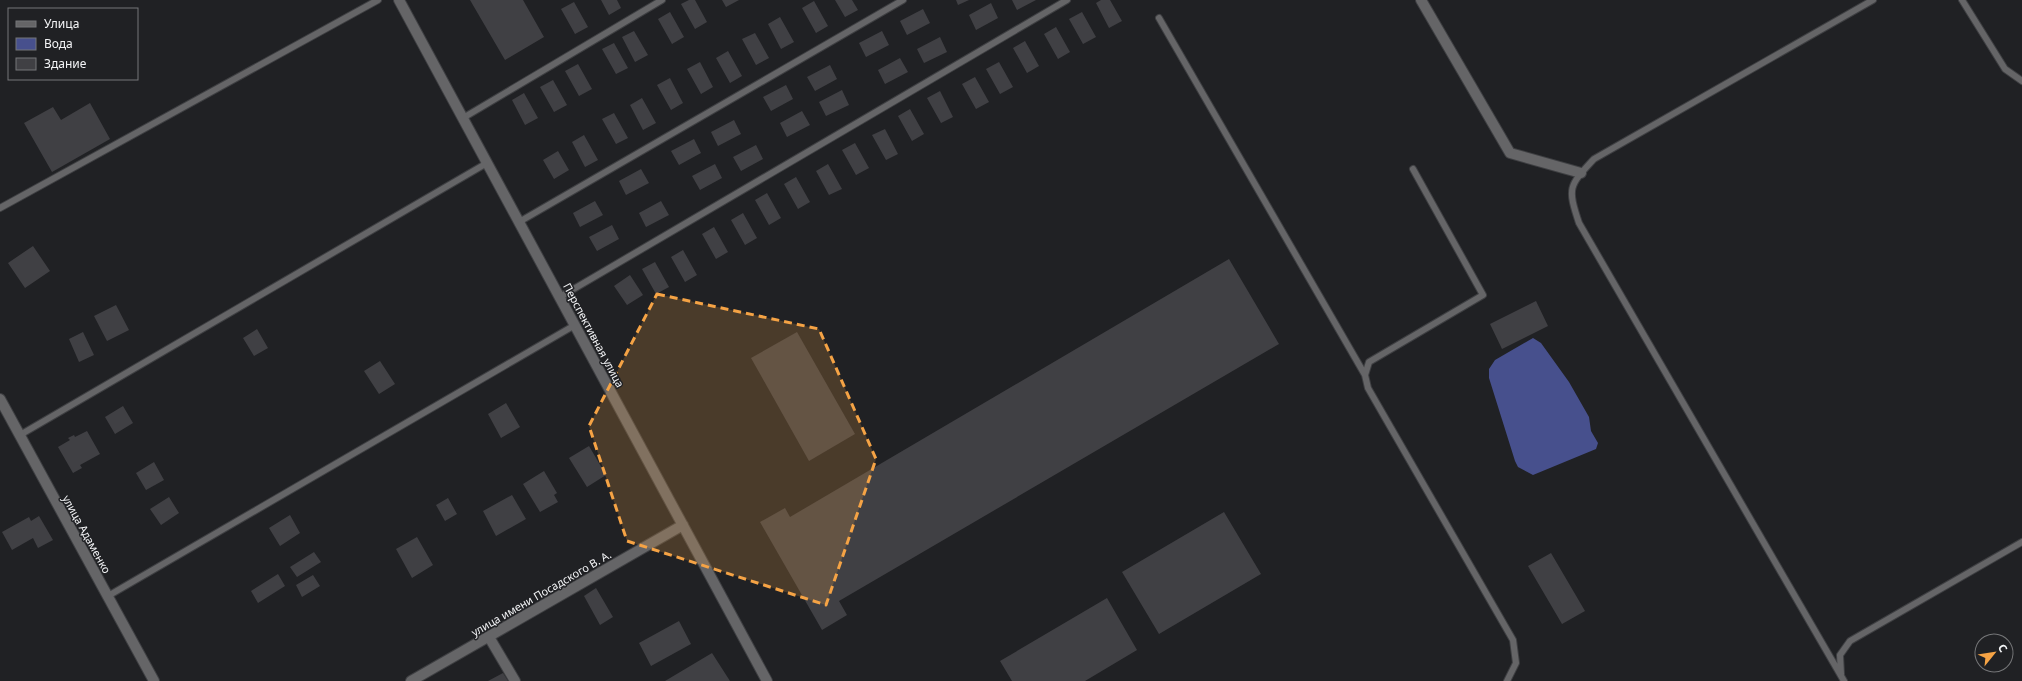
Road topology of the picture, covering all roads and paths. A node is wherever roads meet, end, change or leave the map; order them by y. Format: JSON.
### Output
{"nodes":[{"id":1,"x":378,"y":0,"type":"edge"},
{"id":2,"x":399,"y":0,"type":"edge"},
{"id":3,"x":662,"y":0,"type":"edge"},
{"id":4,"x":903,"y":0,"type":"edge"},
{"id":5,"x":1067,"y":0,"type":"edge"},
{"id":6,"x":1421,"y":0,"type":"edge"},
{"id":7,"x":1873,"y":0,"type":"edge"},
{"id":8,"x":1962,"y":0,"type":"edge"},
{"id":9,"x":1159,"y":18,"type":"dead end"},
{"id":10,"x":2022,"y":81,"type":"edge"},
{"id":11,"x":463,"y":118,"type":"junction"},
{"id":12,"x":487,"y":163,"type":"junction"},
{"id":13,"x":1413,"y":169,"type":"dead end"},
{"id":14,"x":1581,"y":173,"type":"junction"},
{"id":15,"x":0,"y":208,"type":"edge"},
{"id":16,"x":519,"y":222,"type":"junction"},
{"id":17,"x":560,"y":297,"type":"junction"},
{"id":18,"x":575,"y":325,"type":"junction"},
{"id":19,"x":1365,"y":374,"type":"junction"},
{"id":20,"x":0,"y":399,"type":"edge"},
{"id":21,"x":20,"y":435,"type":"junction"},
{"id":22,"x":683,"y":525,"type":"junction"},
{"id":23,"x":2022,"y":542,"type":"edge"},
{"id":24,"x":108,"y":596,"type":"junction"},
{"id":25,"x":489,"y":637,"type":"junction"},
{"id":26,"x":1841,"y":675,"type":"junction"},
{"id":27,"x":154,"y":681,"type":"edge"},
{"id":28,"x":411,"y":681,"type":"edge"},
{"id":29,"x":515,"y":681,"type":"edge"},
{"id":30,"x":767,"y":681,"type":"edge"},
{"id":31,"x":1507,"y":681,"type":"edge"},
{"id":32,"x":1844,"y":681,"type":"edge"}],
"edges":[{"from":1,"to":15,"type":"lane"},
{"from":2,"to":11,"type":"street","name":"Перспективная улица"},
{"from":3,"to":11,"type":"lane"},
{"from":4,"to":16,"type":"lane"},
{"from":5,"to":17,"type":"lane"},
{"from":6,"to":14,"type":"street"},
{"from":7,"to":14,"type":"lane"},
{"from":8,"to":10,"type":"lane"},
{"from":9,"to":19,"type":"lane"},
{"from":11,"to":12,"type":"street","name":"Перспективная улица"},
{"from":12,"to":16,"type":"street","name":"Перспективная улица"},
{"from":12,"to":21,"type":"lane"},
{"from":13,"to":19,"type":"lane"},
{"from":14,"to":26,"type":"lane"},
{"from":16,"to":17,"type":"street","name":"Перспективная улица"},
{"from":17,"to":18,"type":"street","name":"Перспективная улица"},
{"from":18,"to":22,"type":"street","name":"Перспективная улица"},
{"from":18,"to":24,"type":"lane"},
{"from":19,"to":31,"type":"lane"},
{"from":20,"to":21,"type":"street","name":"улица Адаменко"},
{"from":21,"to":24,"type":"street","name":"улица Адаменко"},
{"from":22,"to":25,"type":"street","name":"улица имени Посадского В. А."},
{"from":22,"to":30,"type":"street","name":"Перспективная улица"},
{"from":23,"to":26,"type":"lane"},
{"from":24,"to":27,"type":"street","name":"улица Адаменко"},
{"from":25,"to":28,"type":"street","name":"улица имени Посадского В. А."},
{"from":25,"to":29,"type":"street"},
{"from":26,"to":32,"type":"lane"}]}
